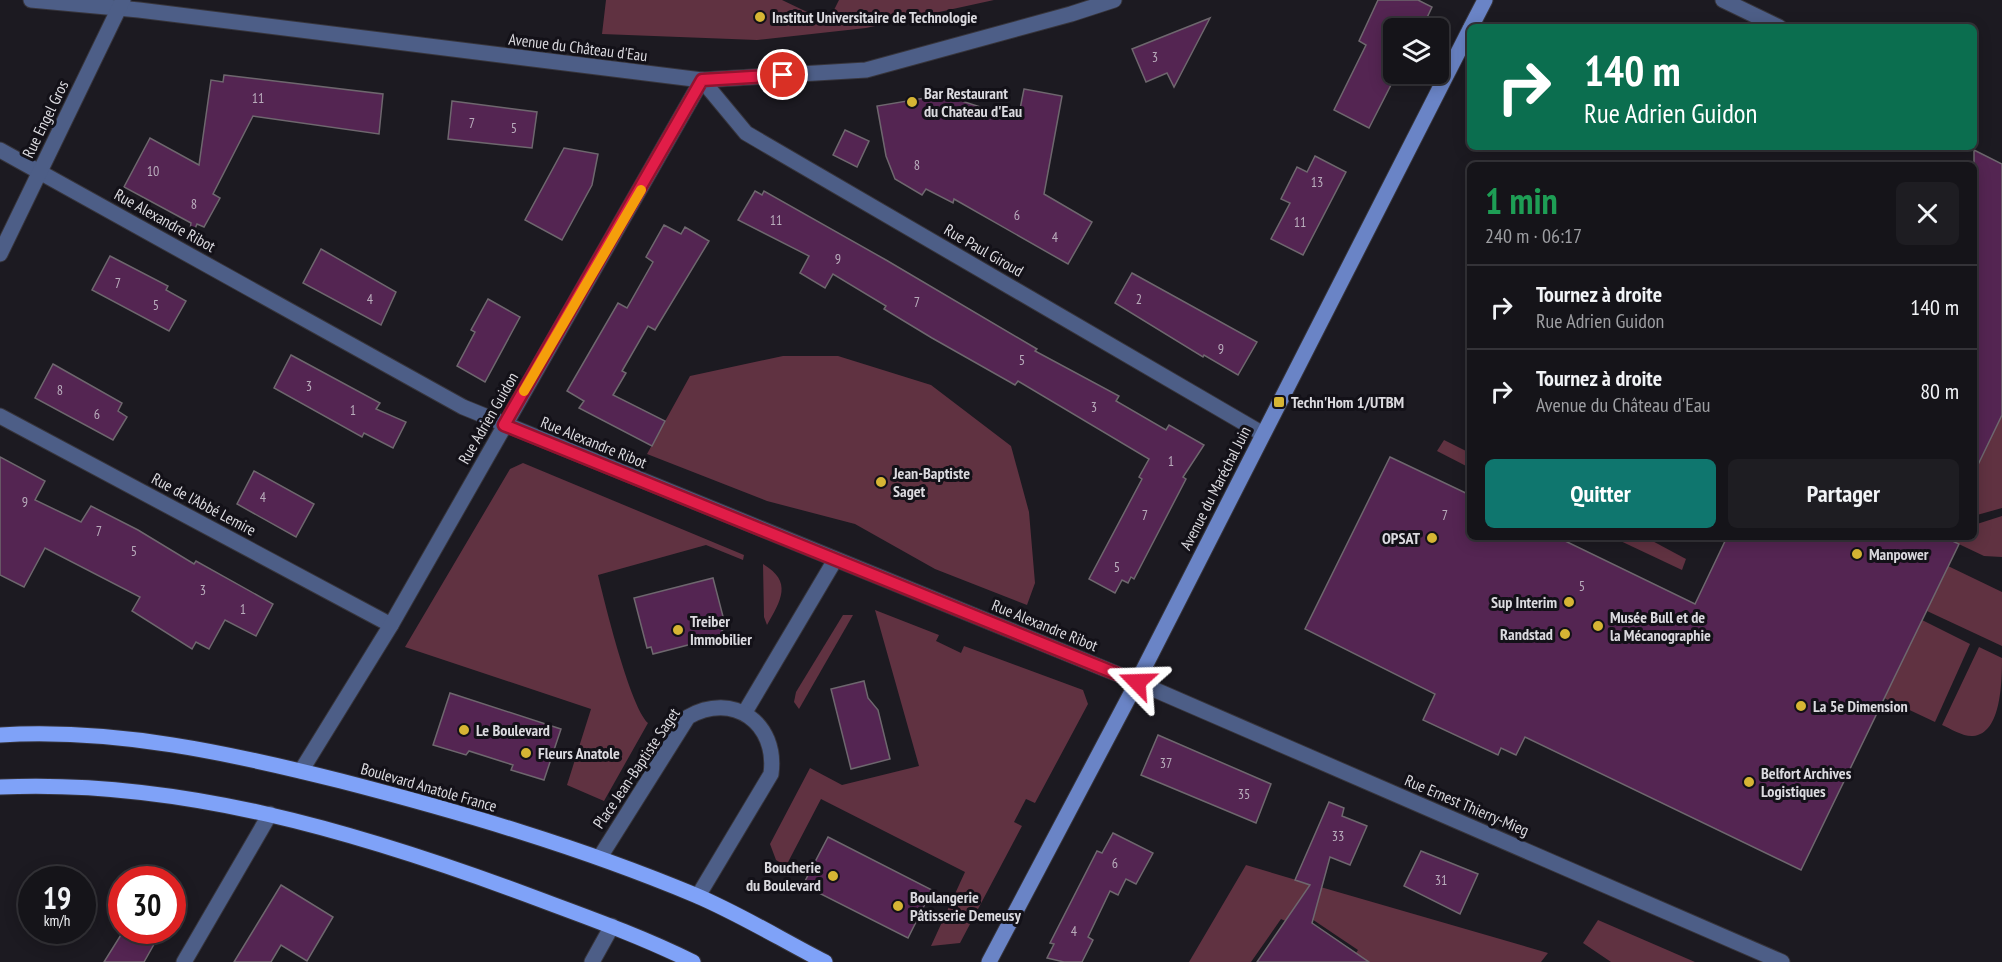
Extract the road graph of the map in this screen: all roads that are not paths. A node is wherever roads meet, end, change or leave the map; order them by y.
1 (31, 0) edge
2 (1114, 0) edge
3 (1485, 0) edge
4 (1723, 0) edge
5 (121, 4) edge
6 (1473, 24) edge
7 (1773, 24) edge
8 (1467, 36) edge
9 (702, 80) junction
10 (0, 150) edge
11 (40, 171) junction
12 (0, 254) edge
13 (0, 416) edge
14 (504, 425) junction
15 (1263, 434) junction
16 (835, 560) junction
17 (390, 625) junction
18 (1137, 682) junction
19 (745, 712) junction
20 (0, 735) edge
21 (302, 771) junction
22 (0, 787) edge
23 (270, 814) junction
24 (600, 857) junction
25 (698, 896) junction
26 (612, 926) junction
27 (184, 962) edge
28 (592, 962) edge
29 (693, 962) edge
30 (825, 962) edge
31 (989, 962) edge
32 (1782, 962) edge

1 - 5 street, Avenue du Château d'Eau
2 - 9 street, Avenue du Château d'Eau
3 - 6 street, Avenue du Maréchal Juin
4 - 7 street
5 - 9 street, Avenue du Château d'Eau
5 - 11 street, Rue Engel Gros
8 - 15 street, Avenue du Maréchal Juin
9 - 14 street, Rue Adrien Guidon
9 - 15 street, Rue Paul Giroud
10 - 11 street, Rue Alexandre Ribot
11 - 12 street, Rue Engel Gros
11 - 14 street, Rue Alexandre Ribot
13 - 17 street, Rue de l'Abbé Lemire
14 - 16 street, Rue Alexandre Ribot
14 - 17 street, Rue Adrien Guidon
15 - 18 street, Avenue du Maréchal Juin
16 - 18 street, Rue Alexandre Ribot
16 - 19 street
17 - 21 street, Rue Adrien Guidon
18 - 31 street, Avenue du Maréchal Juin
18 - 32 street, Rue Ernest Thierry-Mieg
19 - 24 street, Place Jean-Baptiste Saget
19 - 25 street
20 - 21 main road, Boulevard Anatole France
21 - 24 main road, Boulevard Anatole France
22 - 23 main road
23 - 26 main road
23 - 27 street
24 - 25 main road, Boulevard Anatole France
25 - 30 main road, Boulevard Anatole France
26 - 28 street
26 - 29 main road

